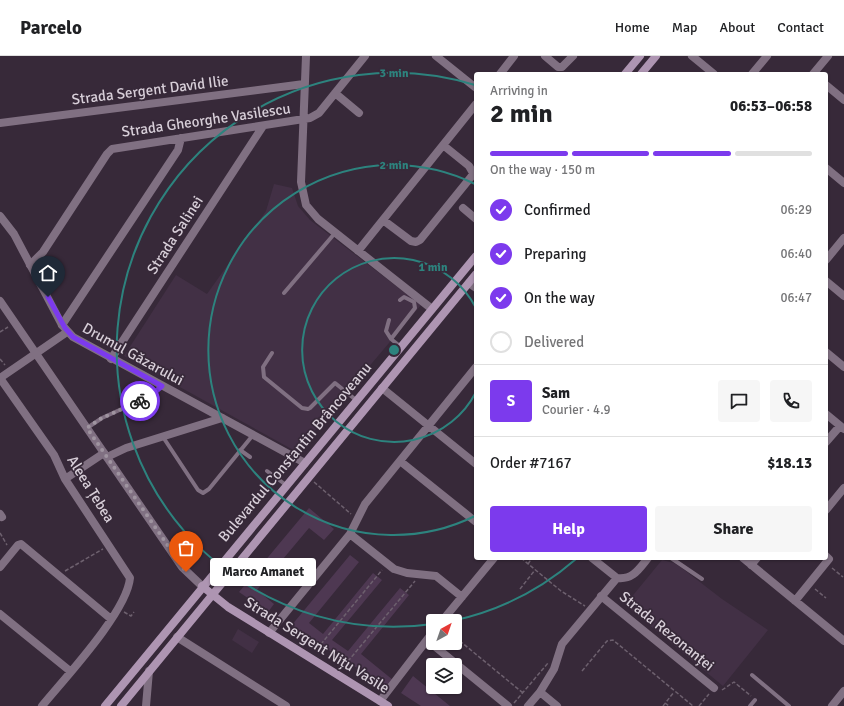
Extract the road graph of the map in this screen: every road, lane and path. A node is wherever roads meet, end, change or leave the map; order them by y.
1 (306, 56) edge
2 (366, 56) edge
3 (436, 56) edge
4 (514, 56) edge
5 (545, 56) edge
6 (573, 56) edge
7 (656, 56) edge
8 (692, 56) edge
9 (766, 56) edge
10 (828, 56) edge
11 (637, 57) edge
12 (502, 72) edge
13 (626, 72) edge
14 (643, 72) edge
15 (710, 72) edge
16 (754, 72) edge
17 (815, 72) edge
18 (304, 84) junction
19 (474, 86) edge
20 (828, 87) edge
21 (335, 93) junction
22 (844, 100) edge
23 (474, 106) edge
24 (359, 113) dead end
25 (303, 120) junction
26 (0, 123) edge
27 (263, 126) junction
28 (181, 138) junction
29 (442, 145) junction
30 (828, 170) edge
31 (844, 183) edge
32 (463, 208) dead end
33 (0, 216) edge
34 (474, 217) edge
35 (383, 220) junction
36 (335, 233) junction
37 (844, 238) edge
38 (358, 251) junction
39 (474, 258) edge
40 (828, 258) edge
41 (30, 265) junction
42 (474, 277) edge
43 (469, 283) junction
44 (828, 283) edge
45 (474, 287) edge
46 (284, 293) dead end
47 (844, 296) edge
48 (400, 300) dead end
49 (0, 301) edge
50 (432, 309) junction
51 (388, 320) dead end
52 (15, 322) junction
53 (65, 328) junction
54 (0, 332) edge
55 (391, 339) junction
56 (401, 347) junction
57 (36, 353) junction
58 (272, 353) dead end
59 (410, 354) junction
60 (828, 354) edge
61 (111, 359) junction
62 (844, 367) edge
63 (474, 370) edge
64 (0, 378) edge
65 (162, 386) junction
66 (382, 388) junction
67 (356, 400) junction
68 (828, 416) edge
69 (222, 418) junction
70 (429, 426) junction
71 (842, 427) edge
72 (87, 428) junction
73 (252, 435) junction
74 (163, 436) junction
75 (828, 440) edge
76 (240, 450) junction
77 (105, 455) junction
78 (250, 457) dead end
79 (400, 460) junction
80 (474, 462) edge
81 (304, 463) junction
82 (267, 471) dead end
83 (308, 477) junction
84 (65, 479) junction
85 (286, 485) junction
86 (844, 488) edge
87 (828, 508) edge
88 (357, 519) junction
89 (474, 520) edge
90 (0, 533) edge
91 (350, 534) junction
92 (109, 545) junction
93 (12, 552) junction
94 (492, 560) edge
95 (523, 560) edge
96 (531, 560) edge
97 (594, 560) edge
98 (646, 560) edge
99 (674, 560) edge
100 (745, 560) edge
101 (755, 560) edge
102 (826, 560) edge
103 (387, 564) junction
104 (528, 564) junction
105 (751, 565) junction
106 (0, 566) edge
107 (535, 570) junction
108 (58, 575) junction
109 (420, 575) junction
110 (843, 577) dead end
111 (617, 578) junction
112 (702, 579) dead end
113 (809, 584) junction
114 (202, 586) junction
115 (520, 589) dead end
116 (212, 594) junction
117 (601, 596) junction
118 (462, 597) junction
119 (826, 598) dead end
120 (795, 601) junction
121 (117, 609) junction
122 (591, 610) junction
123 (134, 612) dead end
124 (0, 614) edge
125 (448, 614) edge
126 (112, 619) junction
127 (269, 632) junction
128 (177, 637) junction
129 (426, 641) edge
130 (844, 641) edge
131 (462, 643) edge
132 (317, 649) dead end
133 (439, 650) edge
134 (559, 651) junction
135 (344, 666) dead end
136 (70, 671) junction
137 (149, 671) junction
138 (582, 671) dead end
139 (752, 675) dead end
140 (714, 688) junction
141 (675, 691) junction
142 (844, 691) edge
143 (540, 692) junction
144 (523, 693) junction
145 (755, 700) joint
146 (380, 701) junction
147 (665, 703) junction
148 (46, 705) edge
149 (105, 706) edge
150 (121, 706) edge
151 (146, 706) edge
152 (286, 706) edge
153 (388, 706) edge
154 (508, 706) edge
155 (512, 706) edge
156 (528, 706) edge
157 (557, 706) edge
158 (663, 706) edge
159 (669, 706) edge
160 (693, 706) edge
161 (699, 706) edge
162 (750, 706) edge
163 (789, 706) edge
164 (832, 706) edge

1 - 18 street
2 - 21 street
3 - 19 street
4 - 12 street
5 - 6 street
7 - 14 main road
8 - 15 street
9 - 16 street
10 - 17 street
11 - 13 main road
18 - 25 street
18 - 26 street, Strada Sergent David Ilie
20 - 22 street
21 - 24 street
21 - 25 street
23 - 29 street
25 - 27 street, Strada Gheorghe Vasilescu
25 - 36 street
27 - 28 street, Strada Gheorghe Vasilescu
27 - 61 street, Strada Salinei
28 - 41 street, Strada Gheorghe Vasilescu
28 - 53 street
29 - 35 street
29 - 35 street
30 - 31 street
32 - 34 street
33 - 41 street, Drumul Găzarului
35 - 38 street
36 - 38 street
36 - 46 lane
37 - 40 street
38 - 50 street
39 - 50 main road, Bulevardul Constantin Brâncoveanu
41 - 53 street, Drumul Găzarului
42 - 43 main road, Bulevardul Constantin Brâncoveanu
43 - 45 street
43 - 59 main road, Bulevardul Constantin Brâncoveanu
44 - 47 street
48 - 55 lane
49 - 52 street
50 - 56 main road, Bulevardul Constantin Brâncoveanu
51 - 55 lane
52 - 54 path
52 - 57 street
53 - 57 street
53 - 61 street, Drumul Găzarului
55 - 56 lane
56 - 59 main road
56 - 67 main road, Bulevardul Constantin Brâncoveanu
57 - 64 street
57 - 72 street
58 - 67 lane
59 - 66 main road, Bulevardul Constantin Brâncoveanu
60 - 62 street
61 - 65 street, Drumul Găzarului
63 - 70 street
64 - 84 street, Aleea Țebea
65 - 69 street, Drumul Găzarului
65 - 72 lane
66 - 70 street
66 - 83 main road, Bulevardul Constantin Brâncoveanu
67 - 81 main road, Bulevardul Constantin Brâncoveanu
68 - 71 street
69 - 73 street, Drumul Găzarului
69 - 74 street
70 - 79 street
70 - 80 street
71 - 75 street
72 - 77 street
73 - 76 lane
73 - 81 street, Drumul Găzarului
74 - 76 lane
74 - 77 street
76 - 78 lane
77 - 84 street
77 - 114 street
79 - 88 street
79 - 89 street
81 - 85 main road, Bulevardul Constantin Brâncoveanu
82 - 85 lane
83 - 88 path
83 - 116 main road, Bulevardul Constantin Brâncoveanu
84 - 92 street, Aleea Țebea
85 - 114 main road, Bulevardul Constantin Brâncoveanu
86 - 87 street
88 - 91 street
90 - 93 path
91 - 103 street
91 - 127 street
92 - 108 path
92 - 121 street, Aleea Țebea
93 - 106 street
93 - 108 street
94 - 118 street
95 - 104 path
96 - 104 path
97 - 111 street, Strada Rezonanței
98 - 111 street
99 - 112 lane
100 - 105 street
101 - 105 street
102 - 110 path
102 - 113 street
103 - 109 street
103 - 132 path
104 - 107 path
105 - 120 street
107 - 115 path
107 - 122 path
108 - 126 street
109 - 118 street
109 - 135 path
111 - 117 street
113 - 119 path
113 - 120 street
114 - 116 main road, Strada Sergent Nițu Vasile
114 - 149 main road, Bulevardul Constantin Brâncoveanu
116 - 127 main road, Strada Sergent Nițu Vasile
116 - 128 main road, Bulevardul Constantin Brâncoveanu
117 - 122 street
117 - 140 street, Strada Rezonanței
118 - 125 street
120 - 130 street
121 - 123 path
121 - 126 street, Aleea Țebea
122 - 134 street
124 - 136 street
126 - 136 street, Aleea Țebea
127 - 146 main road, Strada Sergent Nițu Vasile
128 - 137 main road, Bulevardul Constantin Brâncoveanu
128 - 152 street
129 - 146 street
131 - 144 path
133 - 154 street
134 - 143 street
134 - 144 path
136 - 148 street, Aleea Țebea
137 - 150 main road, Bulevardul Constantin Brâncoveanu
137 - 151 street
138 - 141 path
139 - 163 lane
140 - 145 path
140 - 161 path
141 - 147 path
141 - 160 path
142 - 164 street
143 - 156 street
143 - 157 street
144 - 155 path
145 - 162 lane
146 - 153 main road, Strada Sergent Nițu Vasile
147 - 158 path
147 - 159 path

